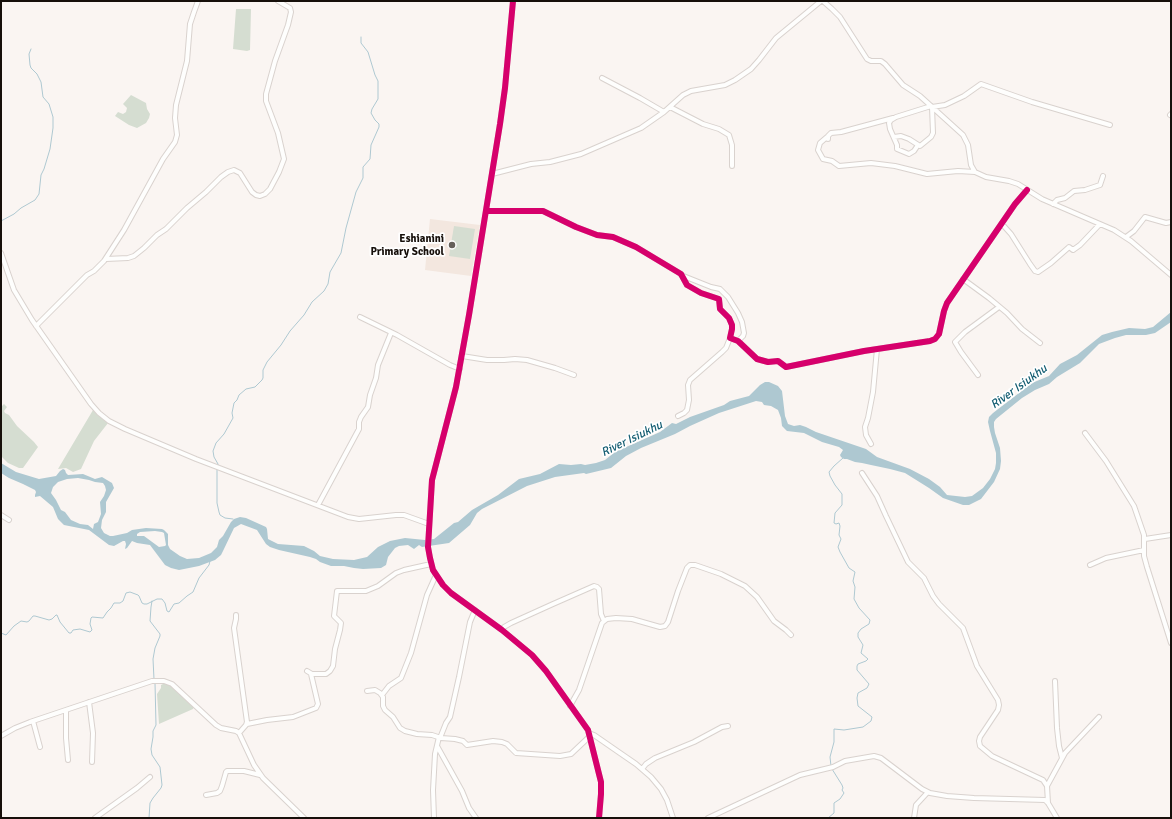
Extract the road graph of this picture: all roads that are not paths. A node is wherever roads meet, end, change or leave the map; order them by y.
1 (198, 1) edge
2 (278, 1) edge
3 (513, 1) edge
4 (820, 1) edge
5 (602, 78) dead end
6 (670, 107) junction
7 (932, 107) junction
8 (664, 112) junction
9 (899, 116) junction
10 (1110, 125) dead end
11 (894, 137) junction
12 (918, 145) junction
13 (971, 165) junction
14 (732, 166) dead end
15 (966, 172) junction
16 (975, 172) junction
17 (492, 174) junction
18 (1103, 176) dead end
19 (1027, 190) junction
20 (1053, 204) junction
21 (486, 211) junction
22 (1171, 222) edge
23 (1002, 224) junction
24 (1100, 224) junction
25 (1126, 237) junction
26 (1, 253) edge
27 (106, 259) junction
28 (681, 274) junction
29 (1171, 275) edge
30 (963, 279) junction
31 (999, 307) junction
32 (360, 317) dead end
33 (36, 326) junction
34 (390, 333) junction
35 (730, 338) junction
36 (738, 341) junction
37 (1040, 343) dead end
38 (877, 349) junction
39 (462, 356) junction
40 (460, 369) junction
41 (574, 375) dead end
42 (978, 375) dead end
43 (678, 416) dead end
44 (1084, 433) dead end
45 (872, 444) dead end
46 (862, 473) dead end
47 (318, 505) junction
48 (1, 514) edge
49 (9, 520) dead end
50 (429, 524) junction
51 (1171, 535) edge
52 (1145, 539) junction
53 (1144, 550) junction
54 (431, 564) junction
55 (1090, 565) dead end
56 (436, 575) junction
57 (475, 610) junction
58 (236, 615) dead end
59 (604, 621) junction
60 (502, 630) junction
61 (791, 635) dead end
62 (1171, 640) edge
63 (1055, 681) dead end
64 (367, 691) dead end
65 (382, 695) junction
66 (89, 702) junction
67 (570, 706) junction
68 (66, 710) junction
69 (1099, 717) dead end
70 (33, 721) junction
71 (246, 724) junction
72 (728, 726) dead end
73 (239, 733) junction
74 (589, 735) junction
75 (1, 736) edge
76 (439, 738) junction
77 (436, 746) junction
78 (40, 747) dead end
79 (1062, 758) junction
80 (68, 760) dead end
81 (92, 762) dead end
82 (642, 768) junction
83 (260, 775) junction
84 (150, 777) dead end
85 (1047, 786) junction
86 (928, 792) junction
87 (206, 795) dead end
88 (1048, 802) junction
89 (95, 818) edge
90 (304, 818) edge
91 (434, 818) edge
92 (476, 818) edge
93 (599, 818) edge
94 (673, 818) edge
95 (708, 818) edge
96 (914, 818) edge
97 (1057, 818) edge

1 - 27 street
2 - 27 street
3 - 17 street
4 - 6 street
4 - 7 street
5 - 8 street
6 - 8 street
6 - 14 street
7 - 9 street
7 - 10 street
7 - 12 street
7 - 13 street
8 - 17 street
9 - 11 street
9 - 15 street
11 - 12 street
11 - 12 street
13 - 15 street
13 - 16 street
15 - 16 street
16 - 19 street
17 - 21 street
18 - 20 street
19 - 20 street
19 - 23 street
20 - 24 street
21 - 28 street
21 - 39 street
22 - 25 street
23 - 24 street
23 - 30 street
24 - 25 street
25 - 29 street
26 - 33 street
27 - 33 street
28 - 35 street
28 - 36 street
30 - 31 street
30 - 38 street
31 - 37 street
31 - 42 street
32 - 34 street
33 - 47 street
34 - 40 street
34 - 47 street
35 - 36 street
35 - 43 street
36 - 38 street
38 - 45 street
39 - 40 street
39 - 41 street
40 - 50 street
44 - 52 street
46 - 85 street
47 - 50 street
48 - 49 street
50 - 54 street
51 - 52 street
52 - 53 street
53 - 55 street
53 - 62 street
54 - 56 street
54 - 71 street
56 - 57 street
56 - 65 street
57 - 60 street
57 - 76 street
58 - 71 street
59 - 60 street
59 - 61 street
59 - 67 street
60 - 67 street
63 - 79 street
64 - 65 street
65 - 76 street
66 - 68 street
66 - 73 street
66 - 81 street
67 - 74 street
68 - 70 street
68 - 80 street
69 - 79 street
70 - 75 street
70 - 78 street
71 - 73 street
72 - 82 street
73 - 83 street
74 - 76 street
74 - 82 street
74 - 93 street
76 - 77 street
77 - 91 street
77 - 92 street
79 - 85 street
82 - 94 street
83 - 87 street
83 - 90 street
84 - 89 street
85 - 88 street
86 - 88 street
86 - 95 street
86 - 96 street
88 - 97 street

